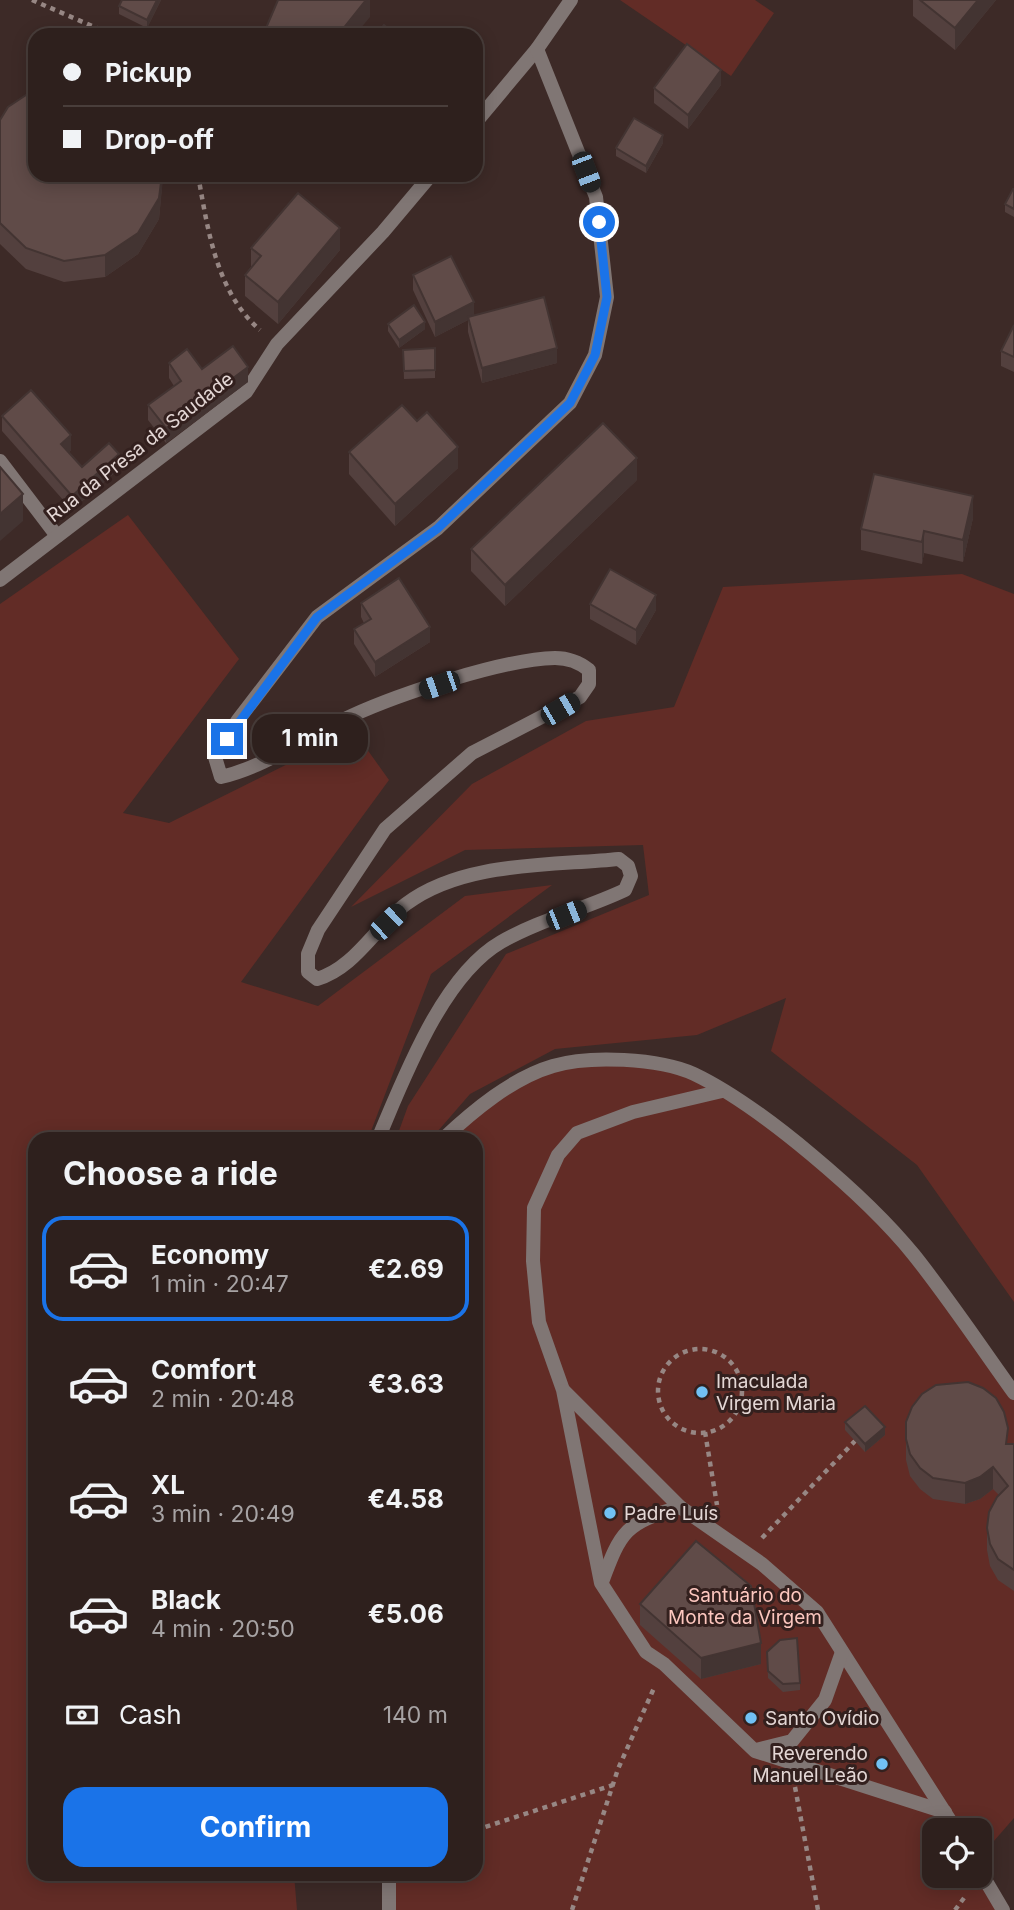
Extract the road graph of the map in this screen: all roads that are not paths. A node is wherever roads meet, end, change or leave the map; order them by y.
1 (571, 0) edge
2 (537, 49) junction
3 (483, 114) edge
4 (425, 182) edge
5 (0, 461) edge
6 (57, 536) junction
7 (0, 580) edge
8 (722, 1091) junction
9 (381, 1132) edge
10 (450, 1132) edge
11 (564, 1390) junction
12 (1014, 1392) edge
13 (680, 1507) junction
14 (601, 1583) junction
15 (842, 1652) junction
16 (755, 1751) junction
17 (945, 1812) junction
18 (949, 1818) edge
19 (389, 1881) edge
20 (990, 1888) edge
21 (389, 1910) edge
22 (1003, 1910) edge

1 - 2 street
2 - 3 street
2 - 9 street
4 - 6 street, Rua da Presa da Saudade
5 - 6 street
6 - 7 street, Rua da Presa da Saudade
8 - 10 street
8 - 11 street
8 - 12 street
11 - 13 street
11 - 14 street
13 - 14 street
13 - 15 street
14 - 16 street
15 - 16 street
15 - 17 street
16 - 17 street
17 - 18 street
19 - 21 street
20 - 22 street

